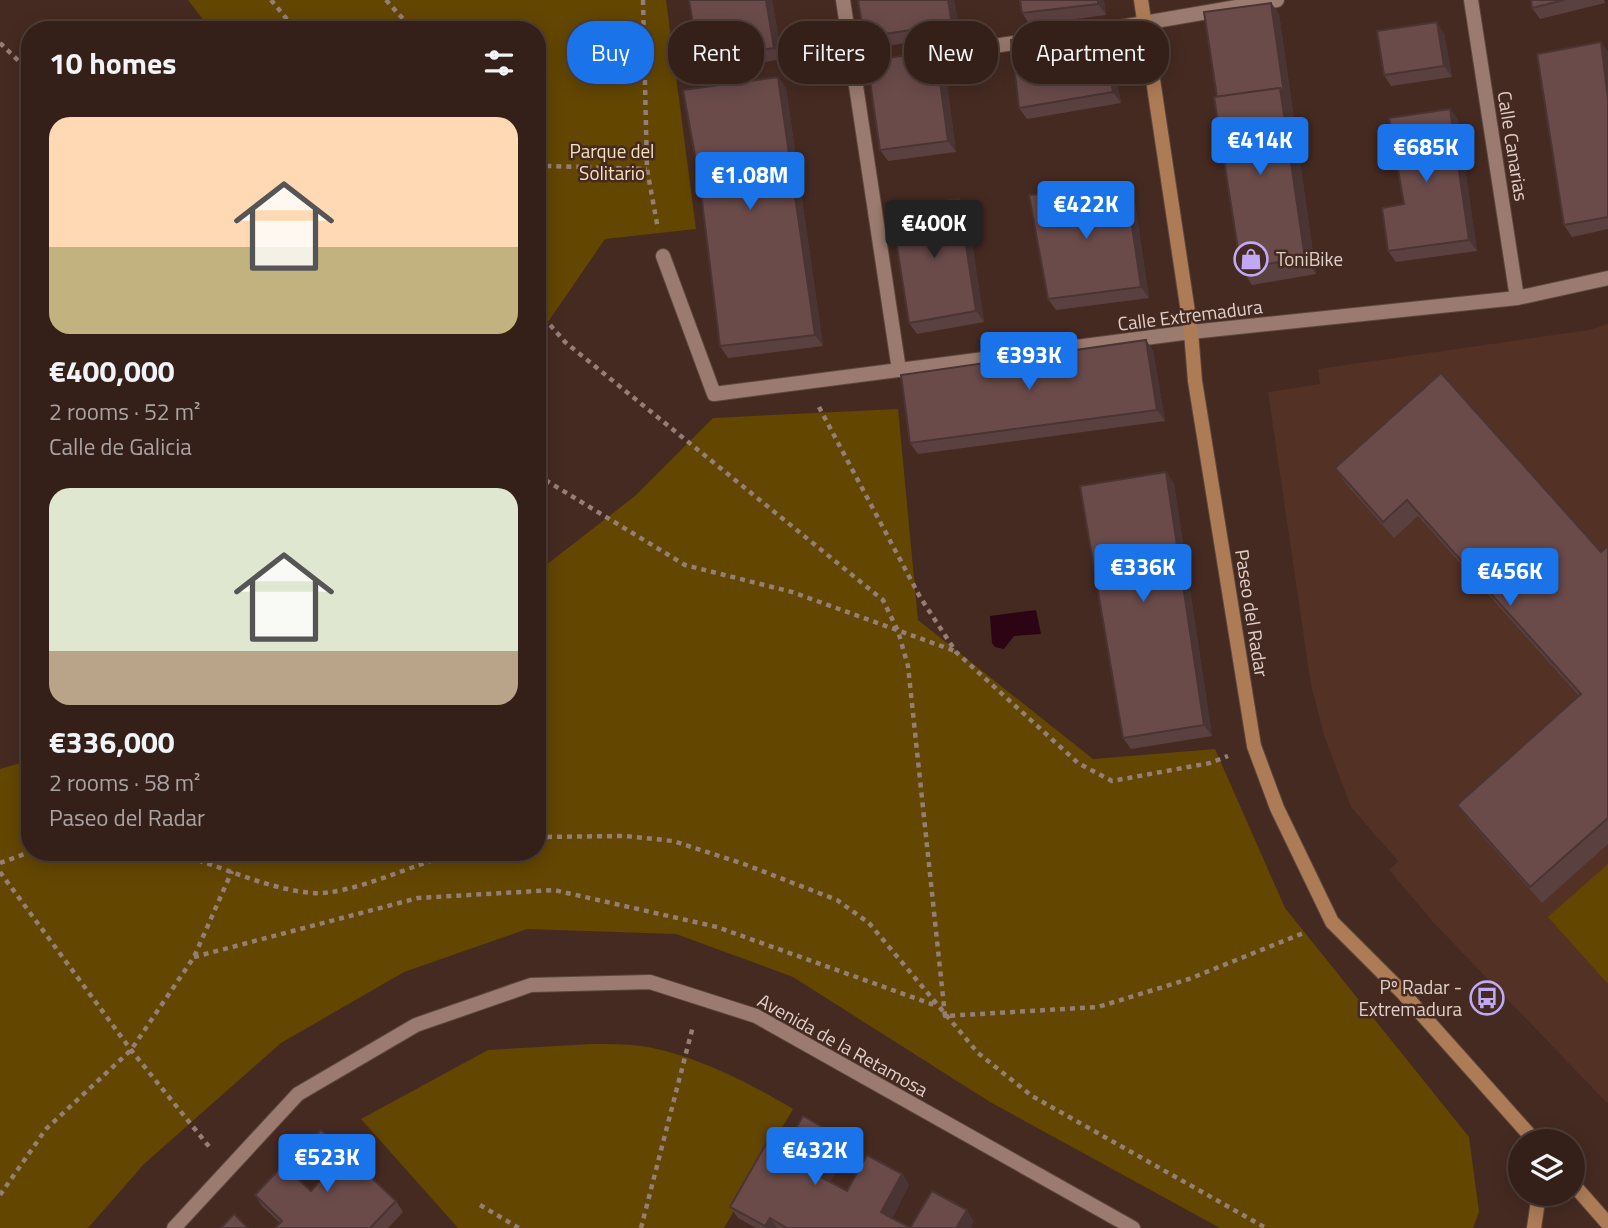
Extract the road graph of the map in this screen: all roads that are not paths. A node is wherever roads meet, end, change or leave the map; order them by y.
1 (843, 0) edge
2 (1142, 0) edge
3 (1277, 0) edge
4 (1471, 0) edge
5 (846, 21) edge
6 (1145, 21) edge
7 (1162, 21) edge
8 (1012, 44) edge
9 (890, 61) edge
10 (855, 84) edge
11 (1154, 84) edge
12 (663, 256) road end
13 (1608, 278) edge
14 (1517, 298) junction
15 (1191, 332) junction
16 (899, 370) junction
17 (1524, 1129) edge
18 (1585, 1198) edge
19 (1537, 1206) edge
20 (1608, 1224) edge
21 (174, 1228) edge
22 (1133, 1228) edge
23 (1534, 1228) edge

1 - 5 street
2 - 6 street, Paseo del Radar
3 - 7 street
4 - 14 street, Calle Canarias
8 - 9 street
10 - 16 street
11 - 15 street, Paseo del Radar
12 - 16 street, Calle Extremadura
13 - 14 street, Calle Extremadura
14 - 15 street, Calle Extremadura
15 - 16 street, Calle Extremadura
15 - 17 street, Paseo del Radar
18 - 20 street
19 - 23 street
21 - 22 street, Avenida de la Retamosa

